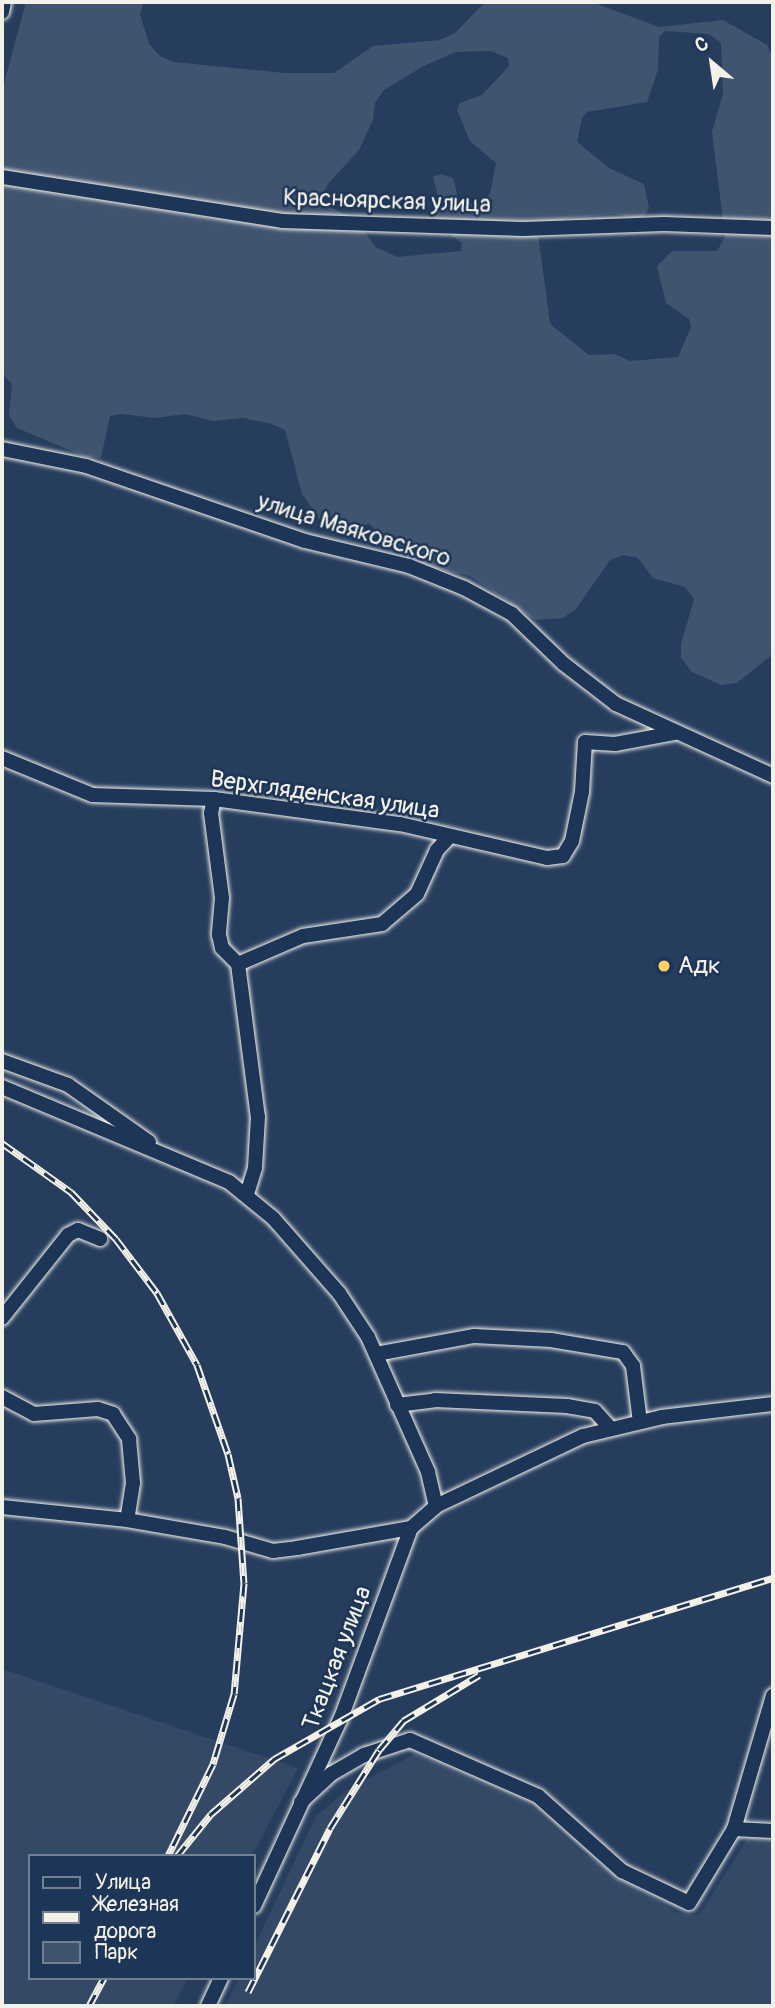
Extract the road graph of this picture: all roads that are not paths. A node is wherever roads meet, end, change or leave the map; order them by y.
1 (4, 2) edge
2 (2, 12) edge
3 (2, 177) edge
4 (773, 228) edge
5 (2, 449) edge
6 (675, 733) junction
7 (2, 758) edge
8 (773, 776) edge
9 (214, 799) junction
10 (450, 836) junction
11 (238, 964) junction
12 (2, 1061) edge
13 (2, 1087) edge
14 (164, 1153) junction
15 (247, 1194) junction
16 (100, 1239) dead end
17 (2, 1318) edge
18 (376, 1354) junction
19 (2, 1398) edge
20 (397, 1405) junction
21 (773, 1405) edge
22 (640, 1422) junction
23 (611, 1429) junction
24 (436, 1506) junction
25 (2, 1507) edge
26 (127, 1520) junction
27 (411, 1528) junction
28 (773, 1696) edge
29 (301, 1802) junction
30 (734, 1829) junction
31 (773, 1831) edge
32 (256, 1902) edge
33 (220, 1980) edge
34 (208, 2006) edge

1 - 2 street
3 - 4 street, Красноярская улица
5 - 6 street, улица Маяковского
6 - 8 street, улица Маяковского
6 - 10 street, Верхгляденская улица
7 - 9 street, Верхгляденская улица
9 - 10 street, Верхгляденская улица
9 - 11 street
10 - 11 street
11 - 15 street
12 - 14 street
13 - 14 street
14 - 15 street
15 - 18 street
16 - 17 street
18 - 20 street
18 - 22 street
19 - 26 street
20 - 23 street
20 - 24 street
21 - 22 street
22 - 23 street
23 - 24 street
24 - 27 street
25 - 26 street
26 - 27 street
27 - 29 street, Ткацкая улица
28 - 30 street
29 - 30 street, Ткацкая улица
29 - 32 street, Ткацкая улица
30 - 31 street
33 - 34 street

